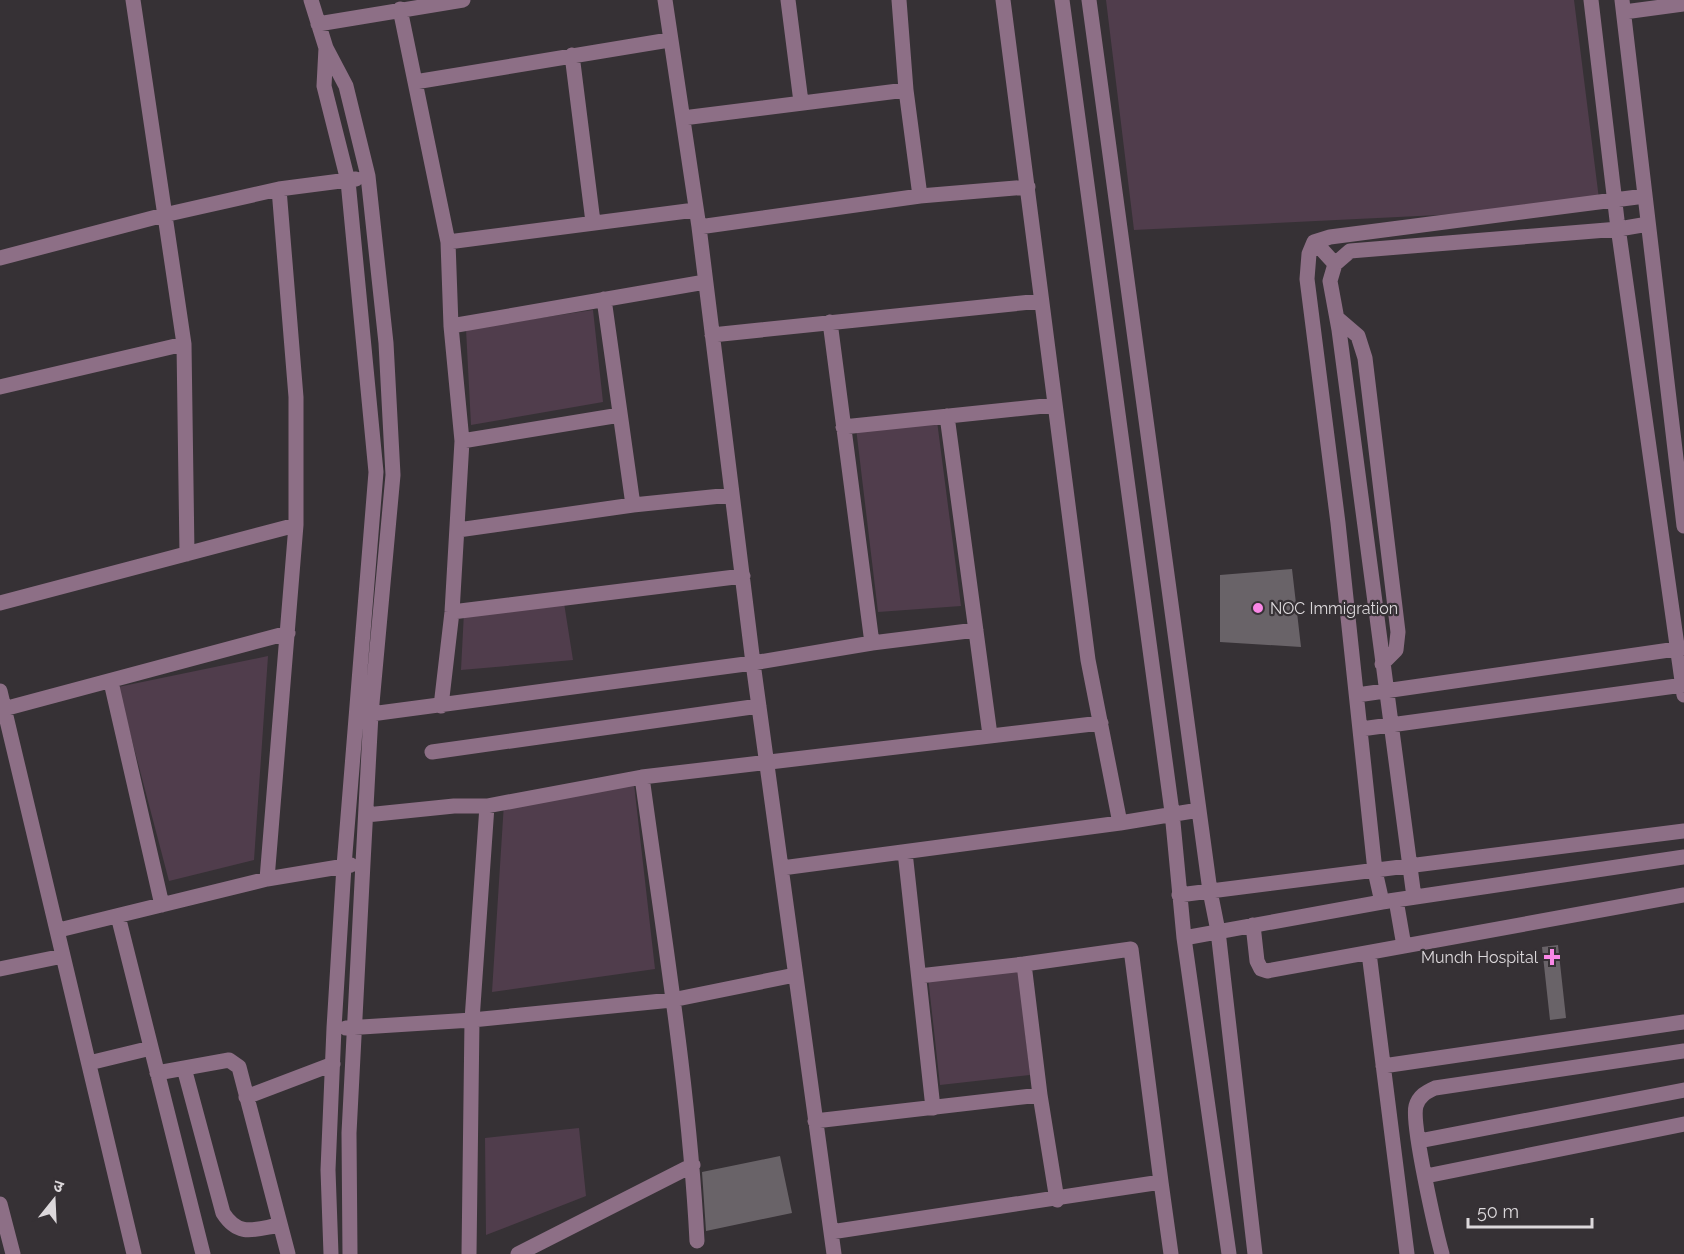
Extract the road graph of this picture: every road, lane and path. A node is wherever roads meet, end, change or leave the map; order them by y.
1 (133, 0) edge
2 (312, 0) edge
3 (463, 0) edge
4 (665, 0) edge
5 (788, 0) edge
6 (899, 0) edge
7 (1003, 0) edge
8 (1062, 0) edge
9 (1089, 0) edge
10 (1591, 0) edge
11 (1684, 4) edge
12 (1623, 6) edge
13 (400, 9) junction
14 (318, 24) junction
15 (669, 40) junction
16 (326, 48) junction
17 (572, 55) junction
18 (415, 82) junction
19 (906, 90) junction
20 (801, 102) junction
21 (683, 118) junction
22 (368, 176) junction
23 (348, 181) junction
24 (1028, 187) junction
25 (279, 189) junction
26 (921, 196) junction
27 (1645, 196) junction
28 (1615, 200) junction
29 (695, 210) junction
30 (164, 215) junction
31 (593, 222) junction
32 (1648, 224) junction
33 (699, 227) junction
34 (1619, 229) junction
35 (448, 242) junction
36 (1315, 242) junction
37 (0, 258) edge
38 (1335, 264) junction
39 (705, 282) junction
40 (604, 299) junction
41 (1041, 301) junction
42 (1337, 318) junction
43 (830, 322) junction
44 (451, 326) junction
45 (712, 334) junction
46 (184, 344) junction
47 (0, 387) edge
48 (1054, 405) junction
49 (620, 415) junction
50 (947, 416) junction
51 (843, 427) junction
52 (462, 441) junction
53 (1679, 447) edge
54 (732, 495) junction
55 (633, 505) junction
56 (296, 525) junction
57 (1684, 526) edge
58 (458, 530) junction
59 (188, 554) junction
60 (743, 576) junction
61 (0, 603) edge
62 (452, 612) junction
63 (976, 630) junction
64 (288, 633) junction
65 (872, 643) junction
66 (1680, 649) edge
67 (753, 663) junction
68 (1382, 664) junction
69 (111, 682) junction
70 (1683, 688) edge
71 (0, 691) edge
72 (1386, 693) junction
73 (1357, 696) junction
74 (441, 706) junction
75 (759, 706) junction
76 (2, 710) edge
77 (371, 714) junction
78 (1101, 723) junction
79 (1390, 727) junction
80 (1361, 729) junction
81 (990, 735) junction
82 (432, 752) dead end
83 (768, 764) junction
84 (642, 777) junction
85 (488, 806) junction
86 (1199, 810) junction
87 (1173, 812) junction
88 (366, 815) junction
89 (1120, 823) junction
90 (1684, 831) edge
91 (905, 852) junction
92 (1684, 857) edge
93 (363, 863) junction
94 (344, 866) junction
95 (1408, 867) junction
96 (782, 868) junction
97 (1376, 871) junction
98 (267, 879) junction
99 (1210, 891) junction
100 (1179, 895) junction
101 (1684, 895) edge
102 (1414, 897) junction
103 (1389, 901) junction
104 (162, 905) junction
105 (117, 916) junction
106 (1252, 925) junction
107 (59, 930) junction
108 (1218, 932) junction
109 (1184, 938) junction
110 (1404, 946) junction
111 (1369, 953) junction
112 (63, 956) junction
113 (1024, 964) junction
114 (0, 969) edge
115 (795, 975) junction
116 (919, 976) junction
117 (672, 1000) junction
118 (472, 1020) junction
119 (1684, 1022) edge
120 (334, 1028) junction
121 (356, 1028) junction
122 (151, 1048) junction
123 (1684, 1051) edge
124 (88, 1063) junction
125 (333, 1064) junction
126 (1383, 1066) junction
127 (184, 1068) junction
128 (157, 1073) junction
129 (1684, 1090) edge
130 (1040, 1095) junction
131 (246, 1097) junction
132 (933, 1108) junction
133 (815, 1121) junction
134 (1684, 1124) edge
135 (1419, 1141) junction
136 (693, 1165) junction
137 (1426, 1176) junction
138 (1161, 1182) junction
139 (1057, 1200) junction
140 (0, 1204) edge
141 (2, 1224) edge
142 (280, 1225) junction
143 (831, 1232) junction
144 (697, 1241) dead end
145 (282, 1253) edge
146 (13, 1254) edge
147 (134, 1254) edge
148 (204, 1254) edge
149 (331, 1254) edge
150 (350, 1254) edge
151 (469, 1254) edge
152 (518, 1254) edge
153 (834, 1254) edge
154 (1171, 1254) edge
155 (1229, 1254) edge
156 (1255, 1254) edge
157 (1407, 1254) edge
158 (1442, 1254) edge

1 - 30 street
2 - 14 street
3 - 13 street
4 - 15 street
5 - 20 street
6 - 19 street
7 - 24 street
8 - 87 street
9 - 86 street
10 - 28 street
11 - 12 street
12 - 27 street
13 - 14 street
13 - 18 street
14 - 16 street
15 - 17 street
15 - 21 street
16 - 22 street
16 - 23 street
17 - 18 street
17 - 31 street
18 - 35 street
19 - 20 street
19 - 26 street
20 - 21 street
21 - 29 street
22 - 23 street
22 - 77 street
23 - 25 street
23 - 94 street
24 - 26 street
24 - 41 street
25 - 30 street
25 - 56 street
26 - 33 street
27 - 28 street
27 - 32 street
28 - 34 street
28 - 36 street
29 - 31 street
29 - 33 street
30 - 37 street
30 - 46 street
31 - 35 street
32 - 34 street
32 - 53 street
33 - 39 street
34 - 38 street
34 - 66 street
35 - 44 street
36 - 38 street
36 - 73 street
38 - 42 street
39 - 40 street
39 - 45 street
40 - 44 street
40 - 49 street
41 - 43 street
41 - 48 street
42 - 68 street
42 - 68 street
43 - 45 street
43 - 51 street
44 - 52 street
45 - 54 street
46 - 47 street
46 - 59 street
48 - 50 street
48 - 78 street
49 - 52 street
49 - 55 street
50 - 51 street
50 - 63 street
51 - 65 street
52 - 58 street
53 - 57 street
54 - 55 street
54 - 60 street
55 - 58 street
56 - 59 street
56 - 64 street
58 - 62 street
59 - 61 street
60 - 62 street
60 - 67 street
62 - 74 street
63 - 65 street
63 - 81 street
64 - 69 street
64 - 98 street
65 - 67 street
66 - 70 street
66 - 72 street
67 - 74 street
67 - 75 street
68 - 72 street
69 - 76 street
69 - 104 street
70 - 79 street
71 - 76 street
72 - 73 street
72 - 79 street
73 - 80 street
74 - 77 street
75 - 82 street
75 - 83 street
76 - 107 street
77 - 88 street
78 - 81 street
78 - 89 street
79 - 80 street
79 - 95 street
80 - 97 street
81 - 83 street
83 - 84 street
83 - 96 street
84 - 85 street
84 - 117 street
85 - 88 street
85 - 118 street
86 - 87 street
86 - 99 street
87 - 89 street
87 - 100 street
88 - 93 street
89 - 91 street
90 - 95 street
91 - 96 street
91 - 116 street
92 - 102 street
93 - 94 street
93 - 121 street
94 - 98 street
94 - 120 street
95 - 97 street
95 - 102 street
96 - 115 street
97 - 99 street
97 - 103 street
98 - 104 street
99 - 100 street
99 - 108 street
100 - 109 street
101 - 110 street
102 - 103 street
103 - 106 street
103 - 110 street
104 - 105 street
105 - 107 street
105 - 122 street
106 - 108 street
106 - 111 street
107 - 112 street
108 - 109 street
108 - 156 street
109 - 155 street
110 - 111 street
111 - 126 street
112 - 114 street
112 - 124 street
113 - 116 street
113 - 130 street
113 - 138 street
115 - 117 street
115 - 133 street
116 - 132 street
117 - 118 street
117 - 136 street
118 - 121 street
118 - 151 street
119 - 126 street
120 - 121 street
120 - 125 street
121 - 150 street
122 - 124 street
122 - 128 street
123 - 135 street
124 - 147 street
125 - 131 street
125 - 149 street
126 - 157 street
127 - 128 street
127 - 131 street
127 - 142 street
128 - 148 street
129 - 135 street
130 - 132 street
130 - 139 street
131 - 142 street
132 - 133 street
133 - 143 street
134 - 137 street
135 - 137 street
136 - 144 street
136 - 152 street
137 - 158 street
138 - 139 street
138 - 154 street
139 - 143 street
140 - 141 street
141 - 146 street
142 - 145 street
143 - 153 street

